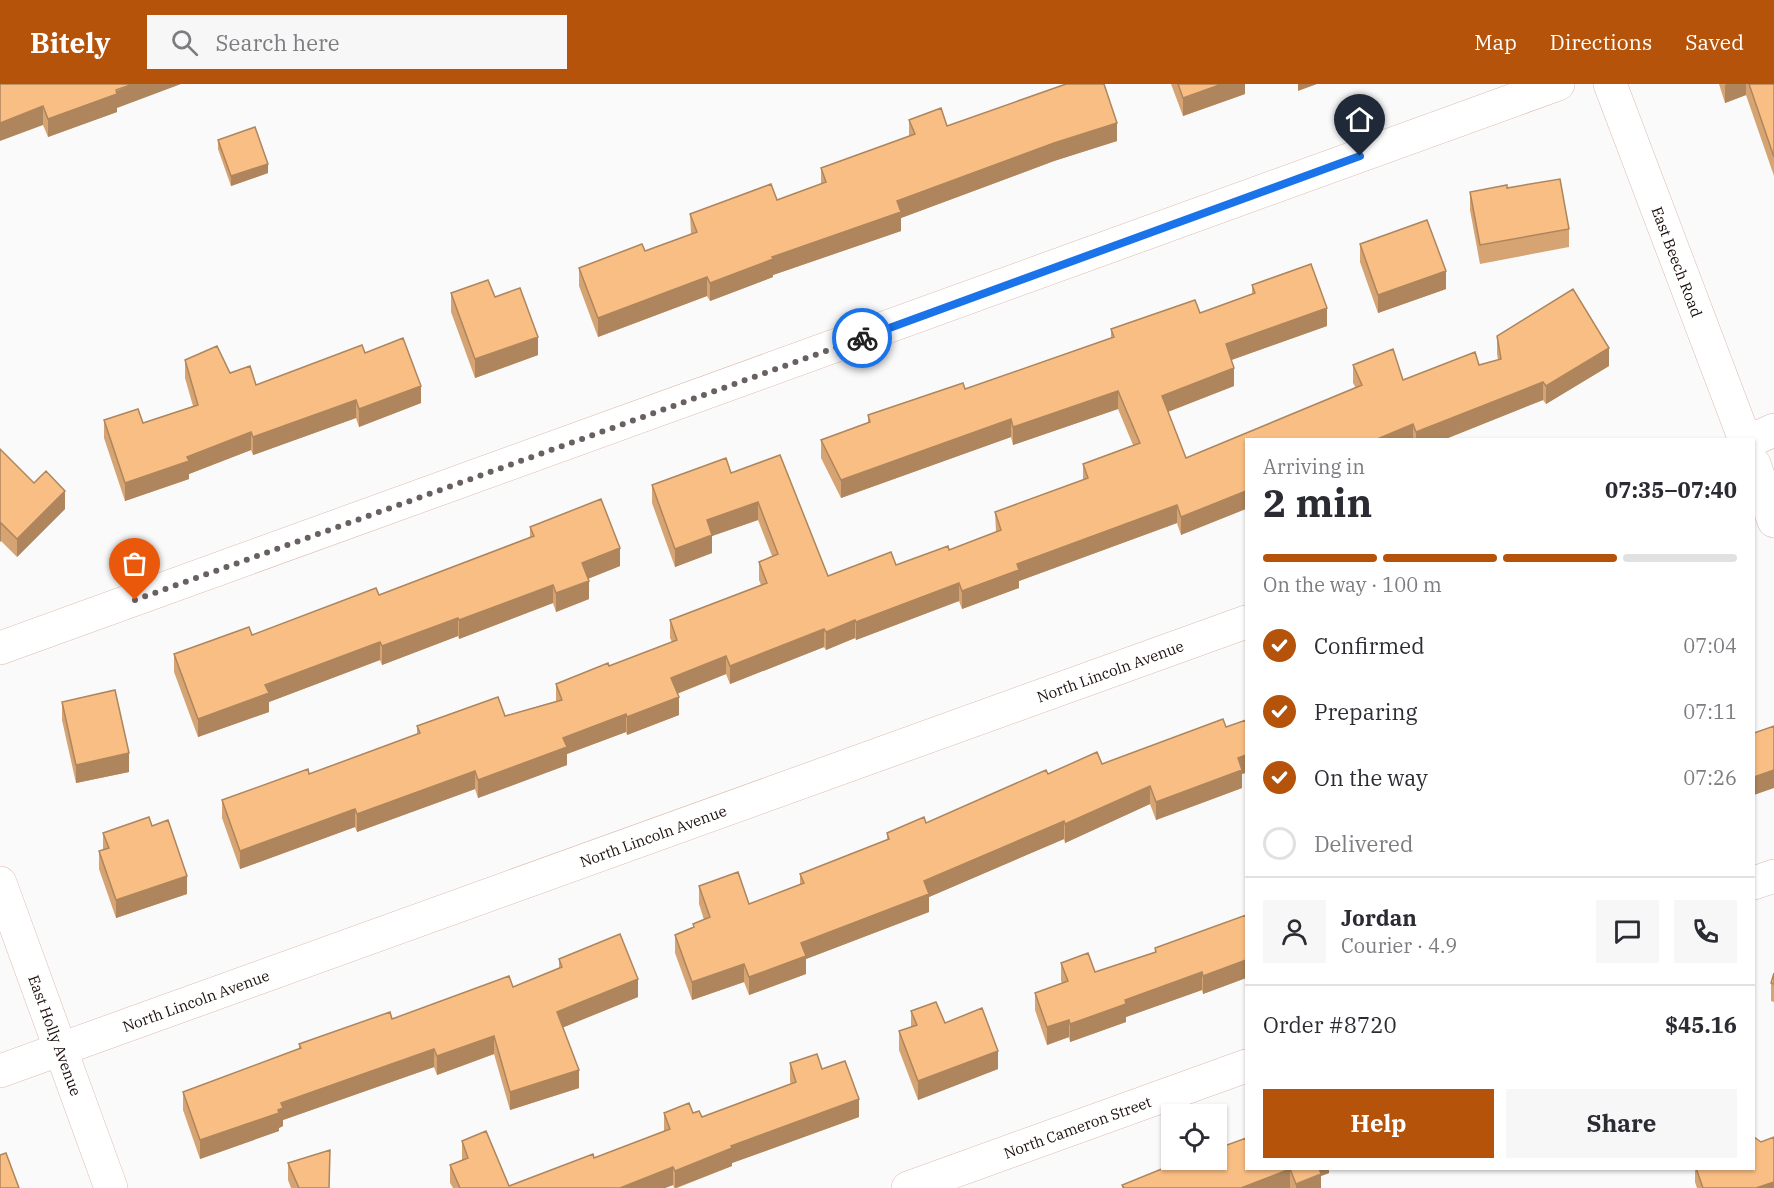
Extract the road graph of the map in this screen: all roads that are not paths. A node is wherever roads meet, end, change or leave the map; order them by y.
1 (1558, 84) edge
2 (1610, 84) edge
3 (1774, 430) edge
4 (1744, 438) edge
5 (1755, 439) edge
6 (1755, 467) edge
7 (1774, 521) edge
8 (1245, 622) edge
9 (0, 648) edge
10 (1774, 876) edge
11 (0, 883) edge
12 (1755, 883) edge
13 (60, 1048) junction
14 (1245, 1066) edge
15 (0, 1071) edge
16 (111, 1188) edge
17 (908, 1188) edge

1 - 9 street
2 - 4 street, East Beech Road
3 - 5 street
6 - 7 street
8 - 13 street, North Lincoln Avenue
10 - 12 street
11 - 13 street, East Holly Avenue
13 - 15 street, North Lincoln Avenue
13 - 16 street, East Holly Avenue
14 - 17 street, North Cameron Street

